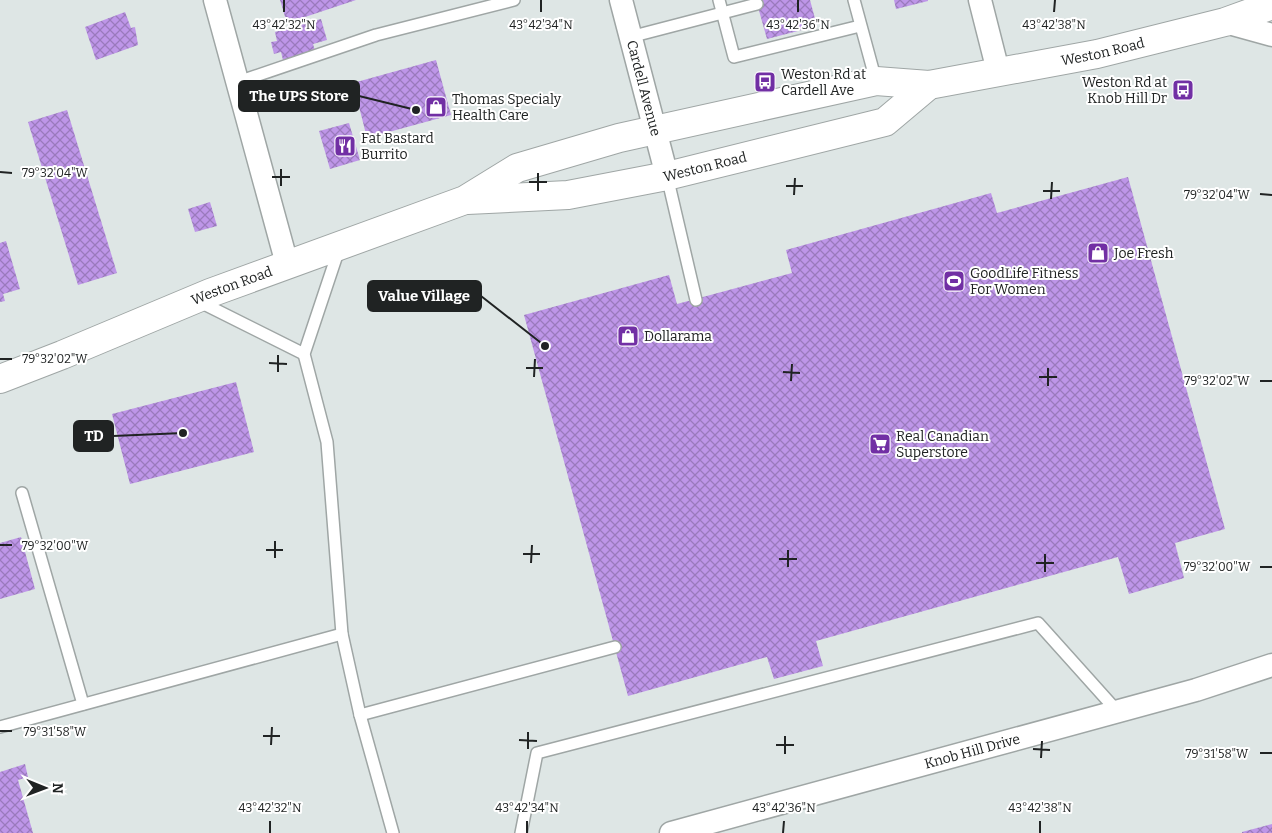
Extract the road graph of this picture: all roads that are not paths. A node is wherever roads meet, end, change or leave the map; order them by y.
1 (215, 0) edge
2 (514, 0) edge
3 (621, 0) edge
4 (719, 0) edge
5 (854, 0) edge
6 (980, 0) edge
7 (757, 4) dead end
8 (1272, 5) edge
9 (723, 14) junction
10 (1225, 22) junction
11 (860, 26) junction
12 (1272, 35) edge
13 (630, 37) junction
14 (998, 71) junction
15 (876, 81) junction
16 (238, 82) junction
17 (929, 86) junction
18 (655, 129) junction
19 (667, 176) junction
20 (465, 200) junction
21 (340, 247) junction
22 (287, 264) junction
23 (195, 299) junction
24 (696, 300) dead end
25 (304, 354) junction
26 (0, 378) edge
27 (22, 493) dead end
28 (342, 634) junction
29 (615, 647) dead end
30 (1272, 665) edge
31 (83, 704) junction
32 (1117, 711) junction
33 (360, 715) junction
34 (0, 727) edge
35 (393, 833) edge
36 (521, 833) edge
37 (671, 833) edge

1 - 16 street
2 - 16 lane
3 - 13 street, Cardell Avenue
4 - 9 lane
5 - 11 lane
6 - 14 street
7 - 9 lane
8 - 10 main road, Weston Road
9 - 11 lane
9 - 13 lane
10 - 12 street
10 - 14 main road, Weston Road
11 - 15 lane
13 - 18 street, Cardell Avenue
14 - 17 main road, Weston Road
15 - 17 main road, Weston Road
15 - 18 main road, Weston Road
16 - 22 street
17 - 19 main road, Weston Road
18 - 19 street, Cardell Avenue
18 - 20 main road, Weston Road
19 - 20 main road, Weston Road
19 - 24 lane
20 - 21 main road, Weston Road
21 - 22 main road, Weston Road
21 - 25 lane
22 - 23 main road, Weston Road
23 - 25 lane
23 - 26 main road, Weston Road
25 - 28 lane
27 - 31 lane
28 - 31 lane
28 - 33 lane
29 - 33 lane
30 - 32 street, Knob Hill Drive
31 - 34 lane
32 - 36 lane
32 - 37 street, Knob Hill Drive
33 - 35 lane

